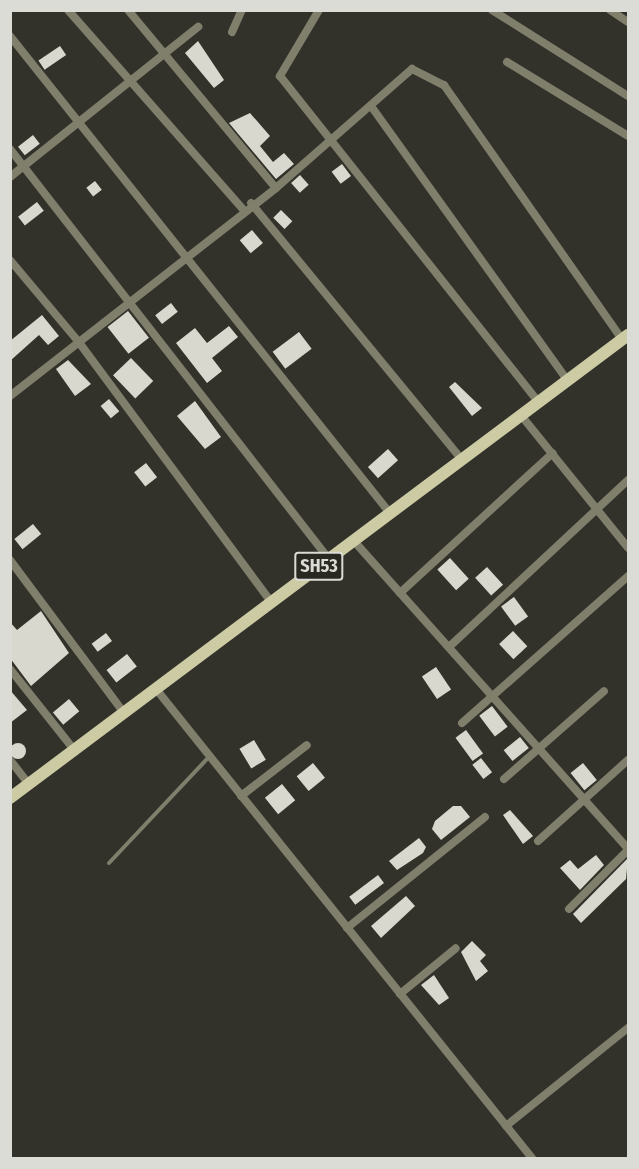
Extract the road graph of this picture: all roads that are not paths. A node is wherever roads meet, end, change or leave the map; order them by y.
1 (68, 10) edge
2 (128, 10) edge
3 (242, 10) edge
4 (319, 10) edge
5 (492, 10) edge
6 (610, 10) edge
7 (628, 22) edge
8 (198, 27) dead end
9 (232, 32) dead end
10 (10, 36) edge
11 (164, 52) junction
12 (507, 62) dead end
13 (128, 80) junction
14 (628, 96) edge
15 (371, 106) junction
16 (77, 120) junction
17 (628, 136) edge
18 (335, 138) junction
19 (10, 149) edge
20 (25, 168) junction
21 (10, 177) edge
22 (276, 188) junction
23 (251, 202) junction
24 (244, 210) junction
25 (187, 255) junction
26 (10, 260) edge
27 (126, 301) junction
28 (625, 337) edge
29 (78, 341) junction
30 (567, 380) junction
31 (10, 396) edge
32 (538, 401) junction
33 (520, 414) junction
34 (553, 453) junction
35 (461, 459) junction
36 (628, 480) edge
37 (598, 507) junction
38 (389, 513) junction
39 (353, 540) junction
40 (628, 548) edge
41 (328, 558) junction
42 (10, 560) edge
43 (628, 576) edge
44 (400, 593) junction
45 (271, 602) junction
46 (449, 647) junction
47 (10, 669) edge
48 (156, 689) junction
49 (604, 691) dead end
50 (492, 697) junction
51 (124, 712) junction
52 (462, 723) dead end
53 (307, 745) dead end
54 (537, 748) junction
55 (75, 751) junction
56 (210, 756) junction
57 (10, 760) edge
58 (628, 760) edge
59 (504, 779) dead end
60 (29, 784) junction
61 (241, 796) junction
62 (10, 798) edge
63 (584, 800) junction
64 (485, 817) dead end
65 (538, 841) dead end
66 (628, 850) edge
67 (109, 863) dead end
68 (569, 909) dead end
69 (347, 928) junction
70 (456, 948) dead end
71 (400, 994) junction
72 (628, 1028) edge
73 (506, 1126) junction
74 (532, 1158) edge

1 - 13 street
2 - 11 street
3 - 9 street
4 - 18 street
5 - 14 street
6 - 7 street
8 - 11 street
10 - 16 street
11 - 13 street
11 - 22 street
12 - 17 street
13 - 16 street
13 - 24 street
15 - 18 street
15 - 28 street
15 - 30 street
16 - 20 street
16 - 25 street
18 - 22 street
18 - 32 street
19 - 20 street
20 - 21 street
20 - 27 street
22 - 23 street
23 - 24 street
23 - 35 street
24 - 25 street
25 - 27 street
25 - 38 street
26 - 29 street
27 - 29 street
27 - 41 street
28 - 30 main road, SH53
29 - 31 street
29 - 45 street
30 - 32 main road, SH53
32 - 33 main road, SH53
33 - 34 street
33 - 35 main road, SH53
34 - 37 street
34 - 44 street
35 - 38 main road, SH53
36 - 37 street
37 - 40 street
37 - 46 street
38 - 39 main road, SH53
39 - 41 main road, SH53
39 - 44 street
41 - 45 main road, SH53
42 - 51 street
43 - 50 street
44 - 46 street
45 - 48 main road, SH53
46 - 50 street
47 - 55 street
48 - 51 main road, SH53
48 - 56 street
49 - 54 street
50 - 52 street
50 - 54 street
51 - 55 main road, SH53
53 - 61 street
54 - 59 street
54 - 63 street
55 - 60 main road, SH53
56 - 61 street
56 - 67 lane
57 - 60 street
58 - 63 street
60 - 62 main road, SH53
61 - 69 street
63 - 65 street
63 - 66 street
64 - 69 street
66 - 68 street
69 - 71 street
70 - 71 street
71 - 73 street
72 - 73 street
73 - 74 street

